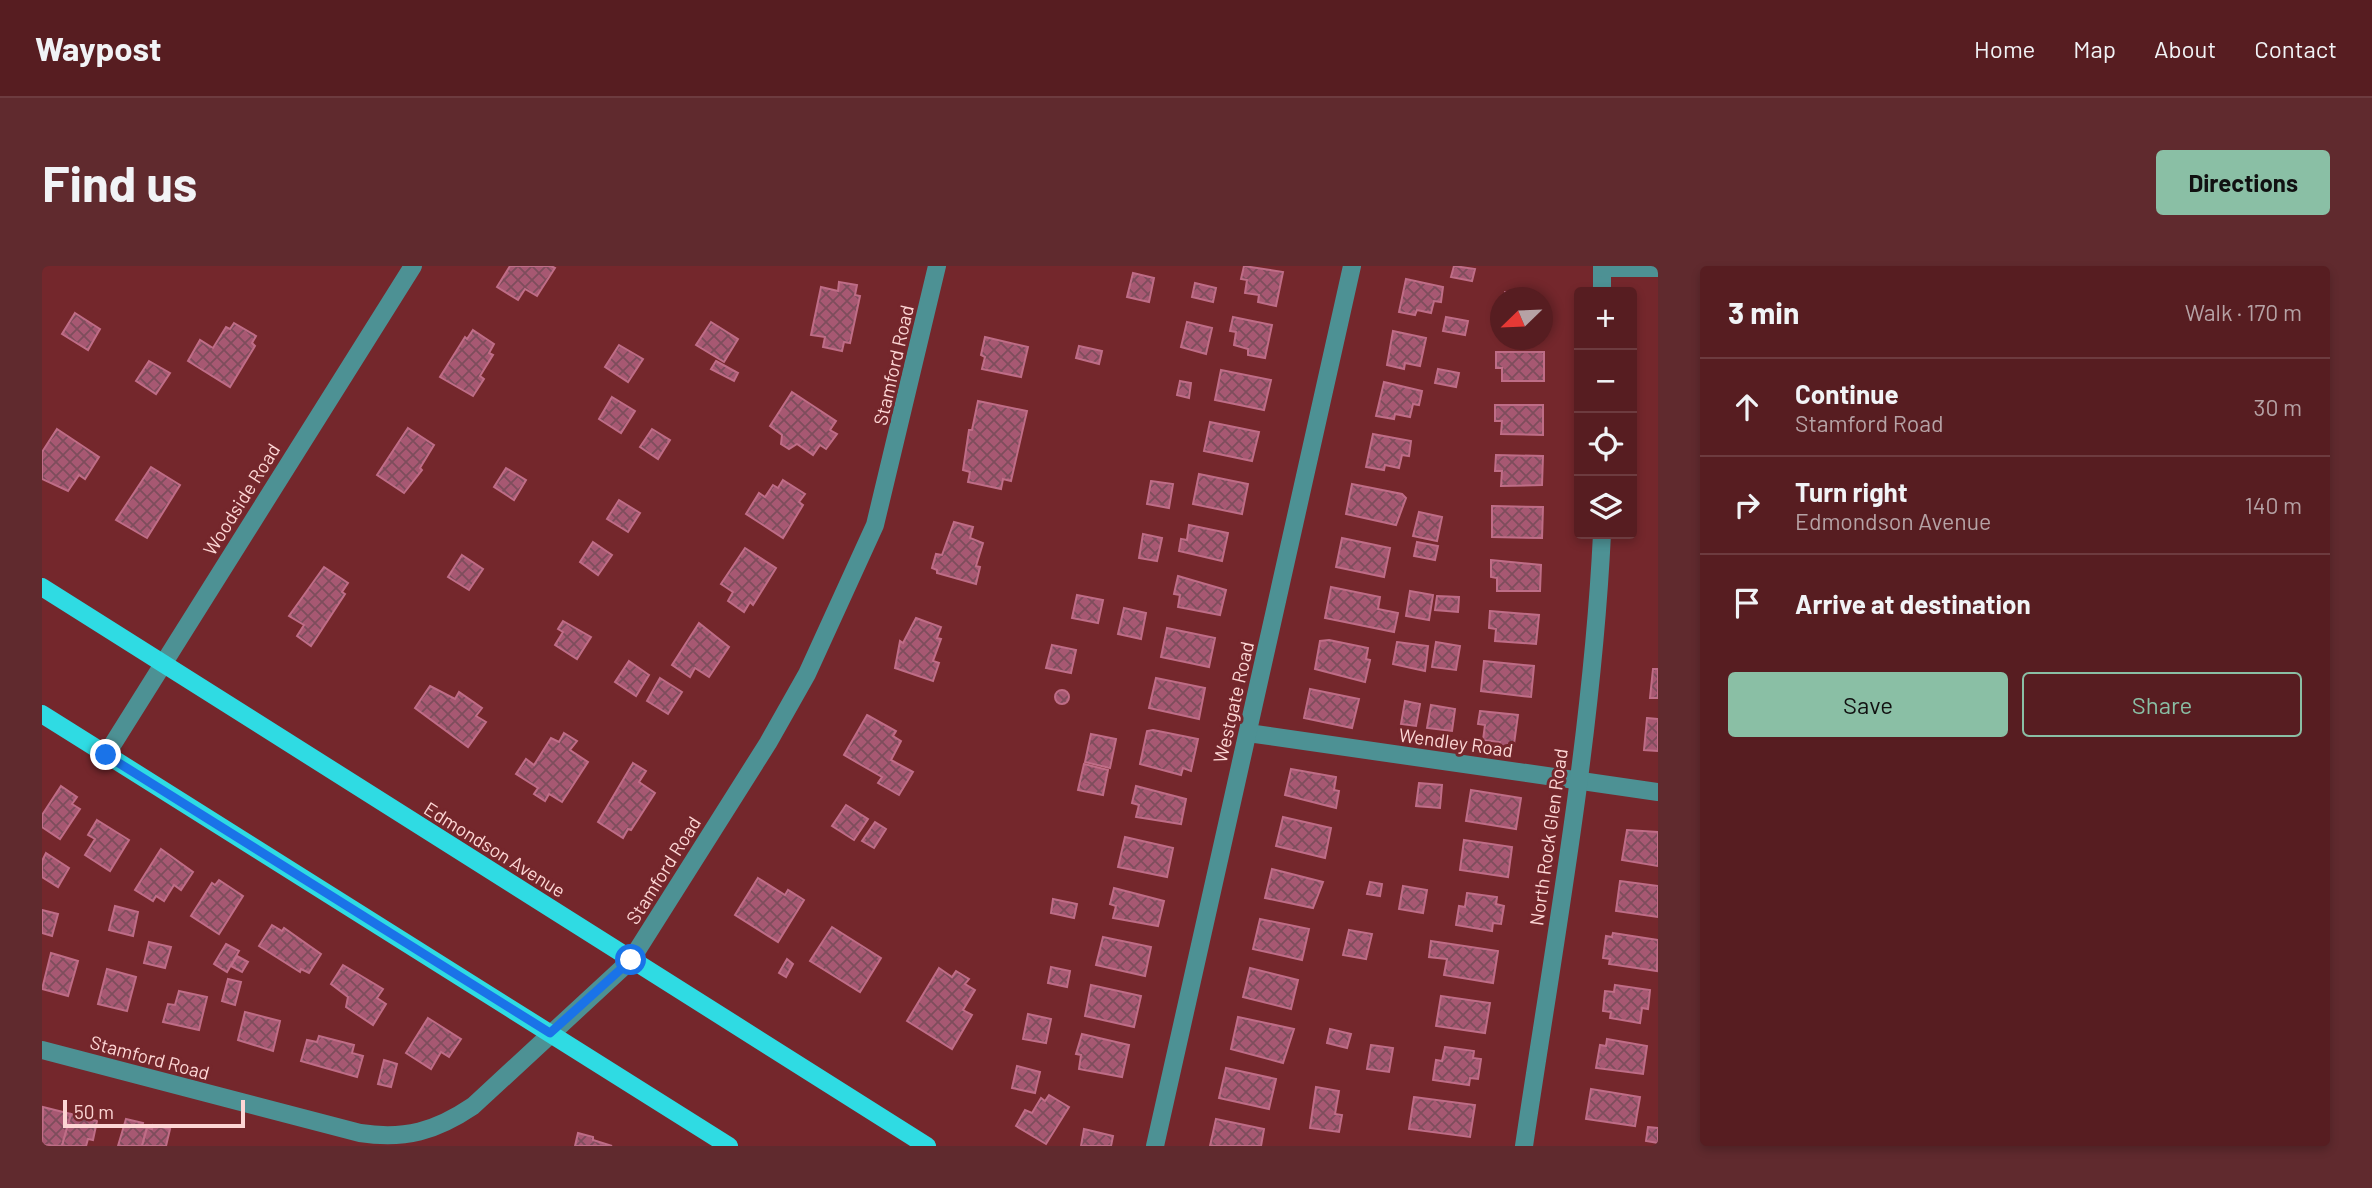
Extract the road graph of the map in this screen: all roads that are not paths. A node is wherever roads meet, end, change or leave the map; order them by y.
1 (413, 266) edge
2 (937, 266) edge
3 (1352, 266) edge
4 (1602, 267) edge
5 (1658, 268) edge
6 (1602, 287) edge
7 (1602, 539) edge
8 (42, 587) edge
9 (163, 662) junction
10 (42, 714) edge
11 (1248, 733) junction
12 (106, 755) junction
13 (1578, 780) junction
14 (1658, 792) edge
15 (631, 960) junction
16 (550, 1033) junction
17 (42, 1050) edge
18 (729, 1146) edge
19 (927, 1146) edge
20 (1155, 1146) edge
21 (1524, 1146) edge

1 - 9 street, Woodside Road
2 - 15 street, Stamford Road
3 - 11 street, Westgate Road
4 - 5 street
4 - 6 street
7 - 13 street, North Rock Glen Road
8 - 9 main road, Edmondson Avenue
9 - 12 street, Woodside Road
9 - 15 main road, Edmondson Avenue
10 - 12 main road
11 - 13 street, Wendley Road
11 - 20 street, Westgate Road
12 - 16 main road
13 - 14 street, Wendley Road
13 - 21 street, North Rock Glen Road
15 - 16 street, Stamford Road
15 - 19 main road, Edmondson Avenue
16 - 17 street, Stamford Road
16 - 18 main road

